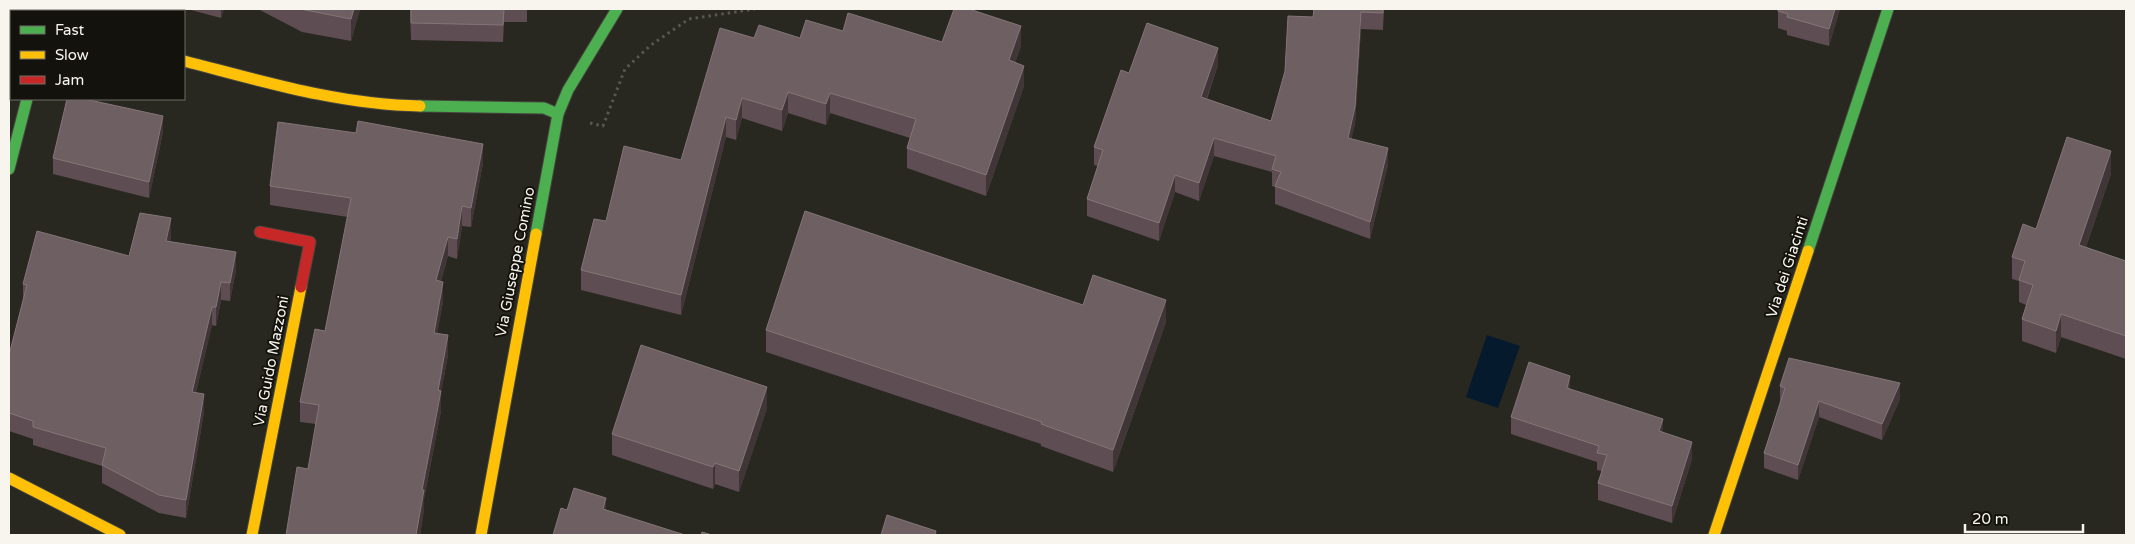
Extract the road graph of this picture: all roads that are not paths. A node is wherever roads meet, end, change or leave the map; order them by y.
1 (617, 9) edge
2 (1888, 9) edge
3 (185, 62) edge
4 (27, 100) edge
5 (558, 114) junction
6 (9, 169) edge
7 (260, 232) dead end
8 (9, 478) edge
9 (120, 535) edge
10 (252, 535) edge
11 (481, 535) edge
12 (1714, 535) edge

1 - 5 street, Via Giuseppe Comino
2 - 12 street, Via dei Giacinti
3 - 5 street
4 - 6 street
5 - 11 street, Via Giuseppe Comino
7 - 10 street, Via Guido Mazzoni
8 - 9 street

